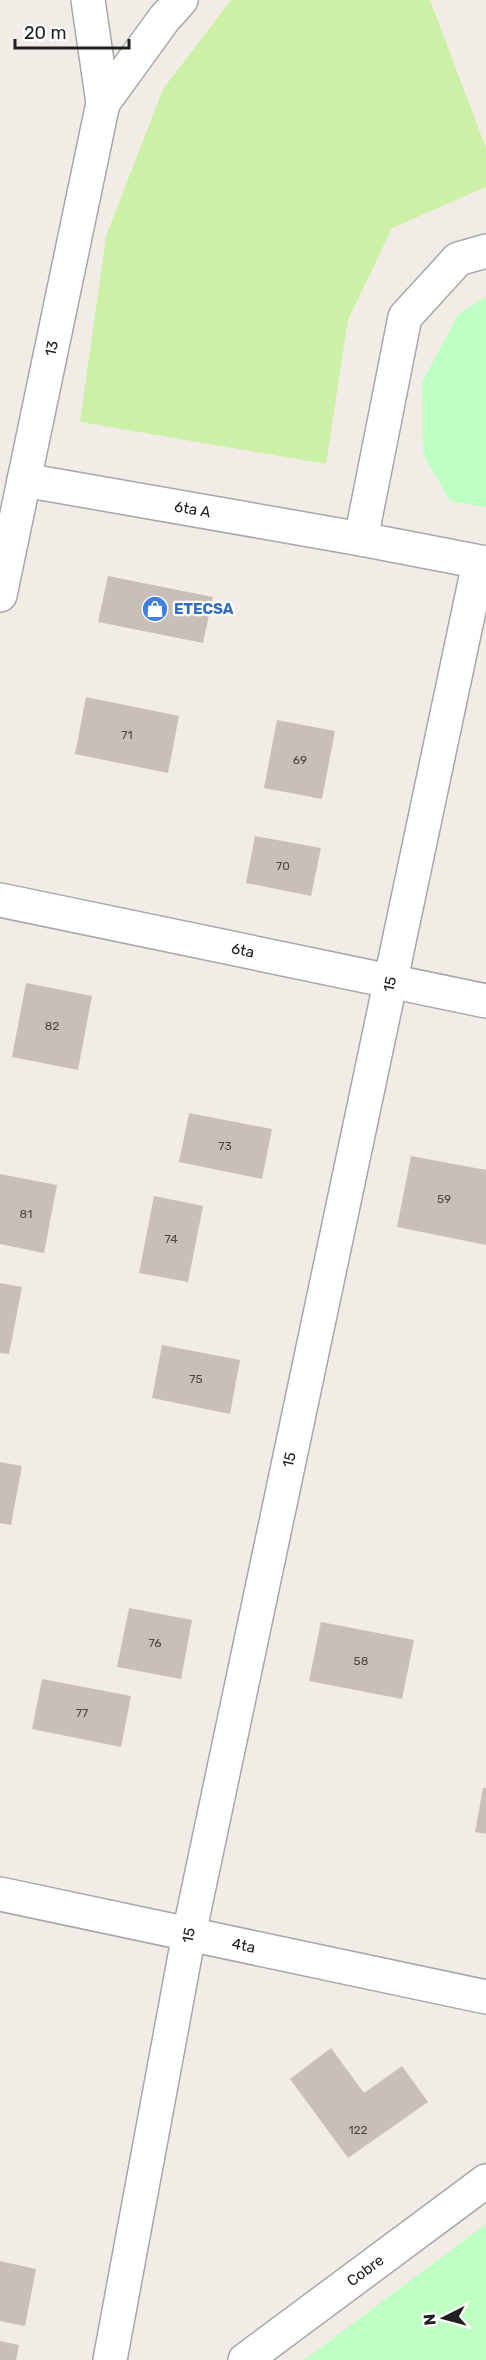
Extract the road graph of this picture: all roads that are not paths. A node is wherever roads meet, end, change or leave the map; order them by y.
1 (88, 0) edge
2 (181, 0) edge
3 (103, 103) junction
4 (486, 251) edge
5 (24, 480) junction
6 (361, 538) junction
7 (483, 563) edge
8 (0, 595) edge
9 (0, 900) edge
10 (390, 981) junction
11 (486, 1001) edge
12 (0, 1894) edge
13 (189, 1934) junction
14 (486, 1997) edge
15 (486, 2181) edge
16 (110, 2360) edge
17 (245, 2360) edge

1 - 3 street, 13
2 - 3 street, 13
3 - 5 street, 13
4 - 6 street
5 - 6 street, 6ta A
5 - 8 street, 13
6 - 7 street, 6ta A
7 - 10 street, 15
9 - 10 street, 6ta
10 - 11 street, 6ta
10 - 13 street, 15
12 - 13 street, 4ta
13 - 14 street, 4ta
13 - 16 street, 15
15 - 17 street, Cobre

